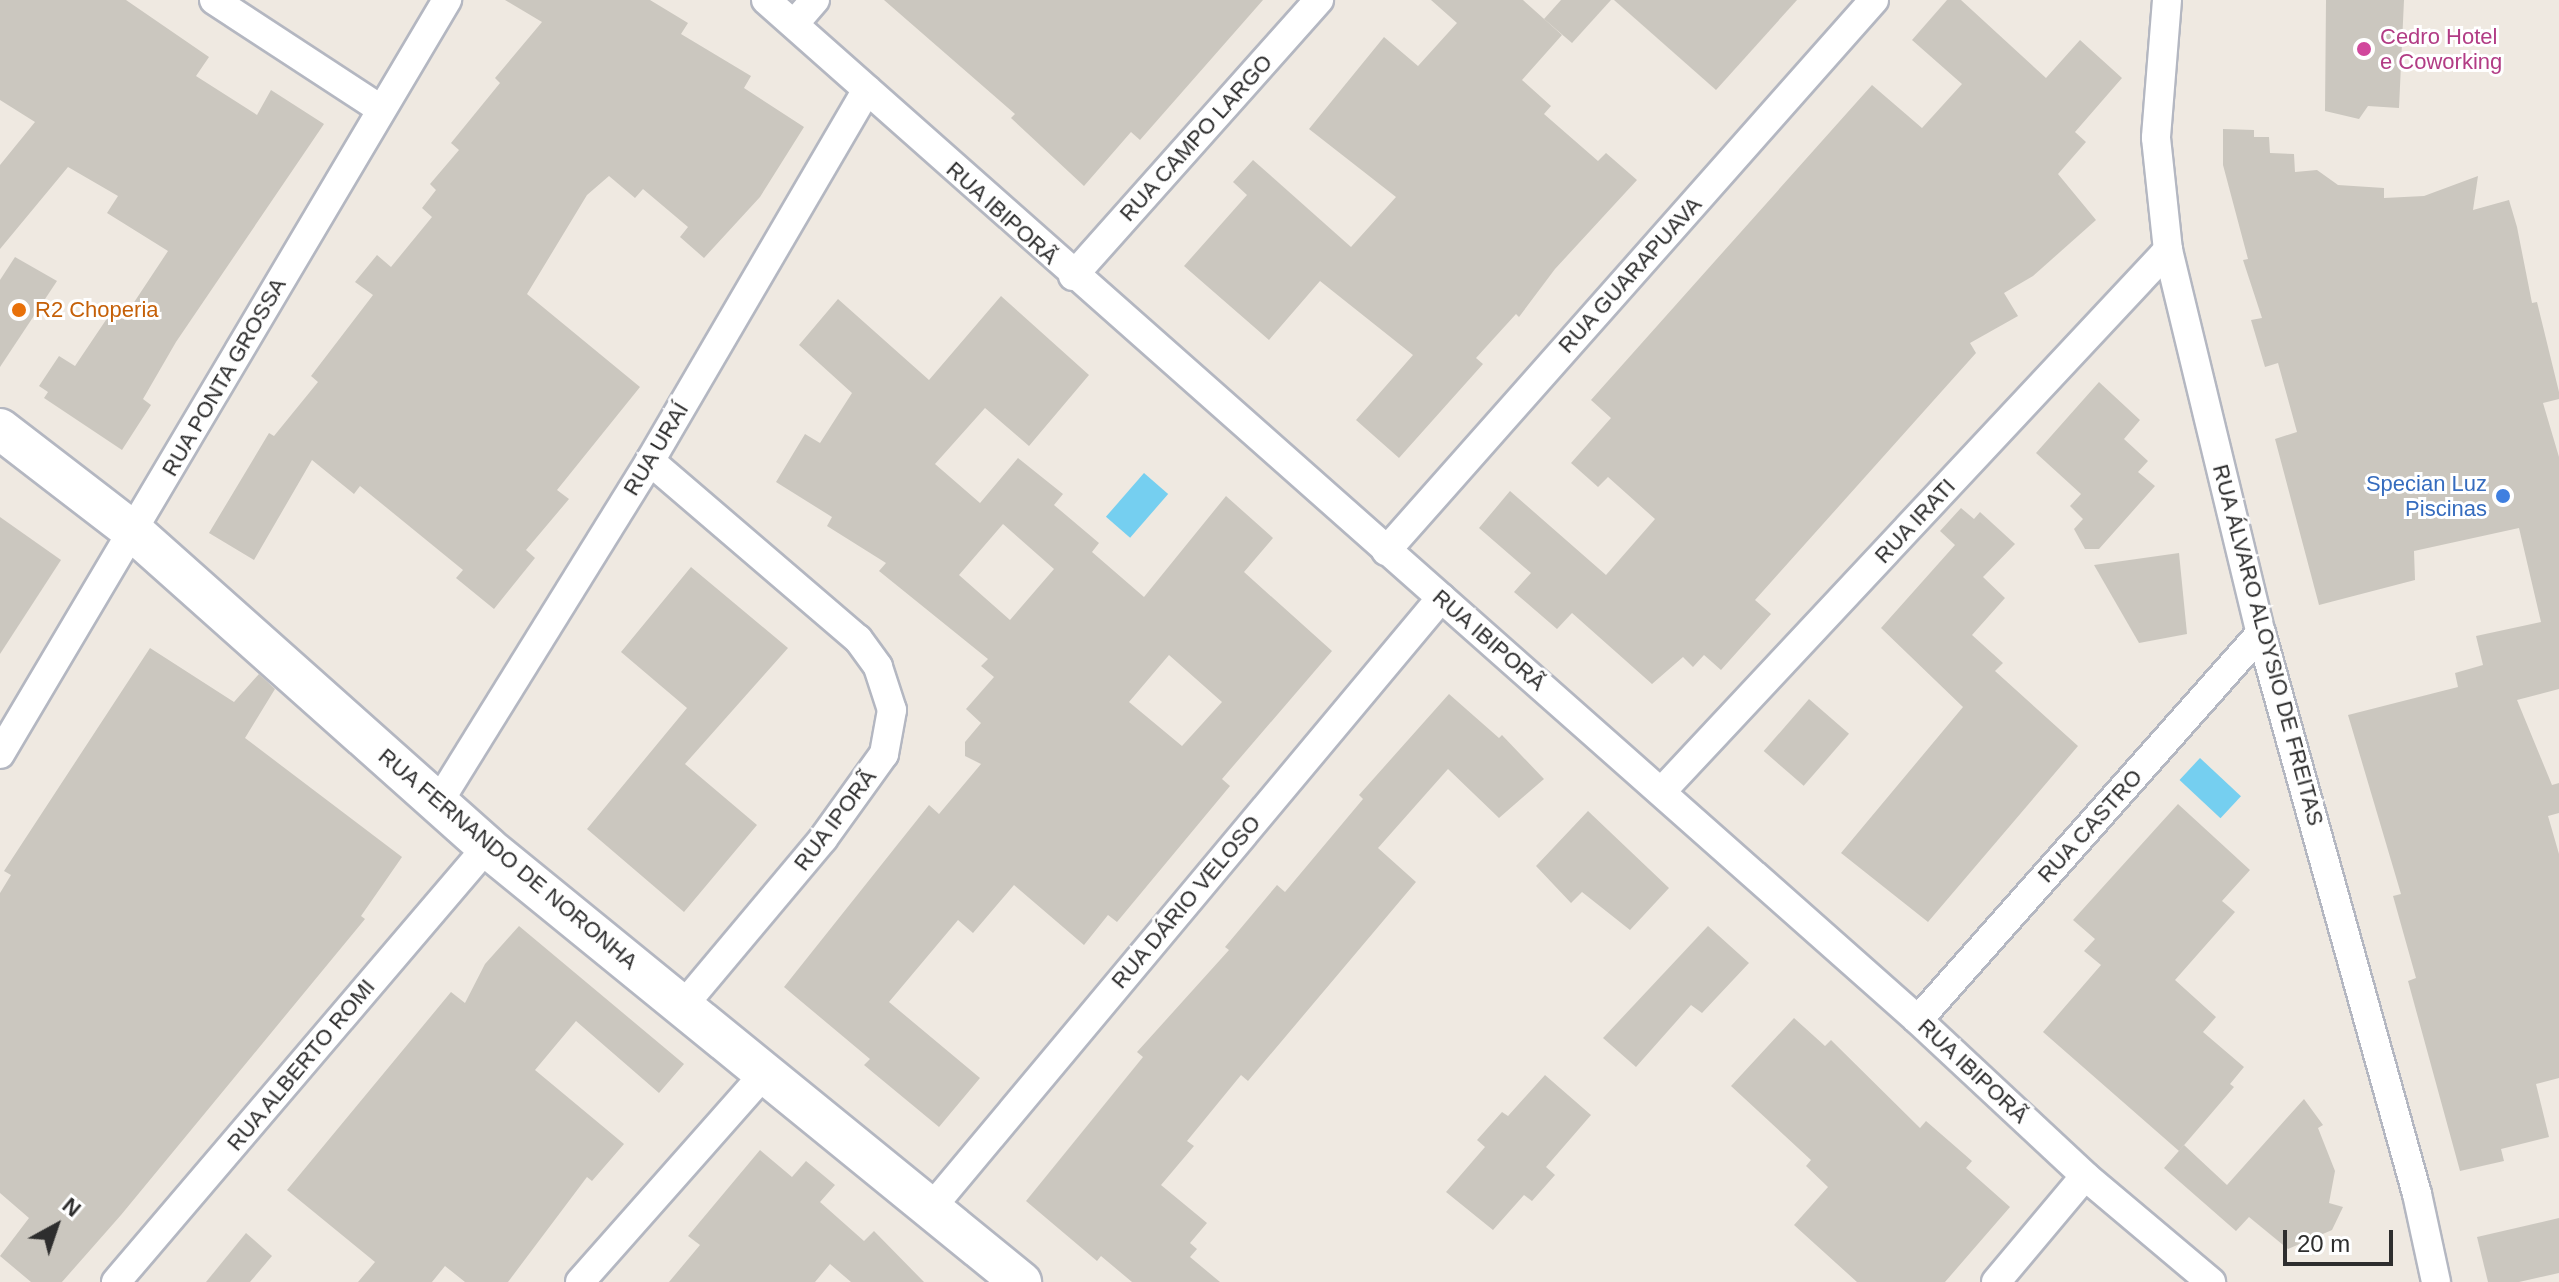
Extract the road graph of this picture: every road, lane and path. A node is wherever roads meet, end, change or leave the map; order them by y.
1 (214, 0) edge
2 (447, 0) edge
3 (766, 0) edge
4 (815, 0) edge
5 (1319, 0) edge
6 (1874, 0) edge
7 (2167, 0) edge
8 (794, 24) junction
9 (867, 90) junction
10 (379, 108) junction
11 (2168, 250) junction
12 (1073, 276) junction
13 (0, 429) edge
14 (650, 461) junction
15 (135, 533) junction
16 (1386, 551) junction
17 (1441, 598) junction
18 (2261, 633) junction
19 (0, 754) edge
20 (1662, 791) junction
21 (438, 803) junction
22 (487, 847) junction
23 (683, 1006) junction
24 (1918, 1020) junction
25 (766, 1072) junction
26 (2085, 1176) junction
27 (932, 1207) junction
28 (116, 1282) edge
29 (580, 1282) edge
30 (1021, 1282) edge
31 (1996, 1282) edge
32 (2211, 1282) edge
33 (2436, 1282) edge

1 - 10 street
2 - 10 street, RUA PONTA GROSSA
3 - 8 street, RUA IBIPORÃ
4 - 8 street
5 - 12 street, RUA CAMPO LARGO
6 - 16 street, RUA GUARAPUAVA
7 - 11 street, RUA ÁLVARO ALOYSIO DE FREITAS
8 - 9 street, RUA IBIPORÃ
9 - 12 street, RUA IBIPORÃ
9 - 14 street, RUA URAÍ
10 - 15 street, RUA PONTA GROSSA
11 - 18 street, RUA ÁLVARO ALOYSIO DE FREITAS
11 - 20 street, RUA IRATI
12 - 16 street, RUA IBIPORÃ
13 - 15 street, RUA FERNANDO DE NORONHA
14 - 21 street, RUA URAÍ
14 - 23 street, RUA IPORÃ
15 - 19 street, RUA PONTA GROSSA
15 - 21 street, RUA FERNANDO DE NORONHA
16 - 17 street, RUA IBIPORÃ
17 - 20 street, RUA IBIPORÃ
17 - 27 street, RUA DÁRIO VELOSO
18 - 24 street, RUA CASTRO
18 - 33 street, RUA ÁLVARO ALOYSIO DE FREITAS
20 - 24 street, RUA IBIPORÃ
21 - 22 street, RUA FERNANDO DE NORONHA
22 - 23 street, RUA FERNANDO DE NORONHA
22 - 28 street, RUA ALBERTO ROMI
23 - 25 street, RUA FERNANDO DE NORONHA
24 - 26 street, RUA IBIPORÃ
25 - 27 street, RUA FERNANDO DE NORONHA
25 - 29 street
26 - 31 street
26 - 32 street, RUA IBIPORÃ
27 - 30 street, RUA FERNANDO DE NORONHA

